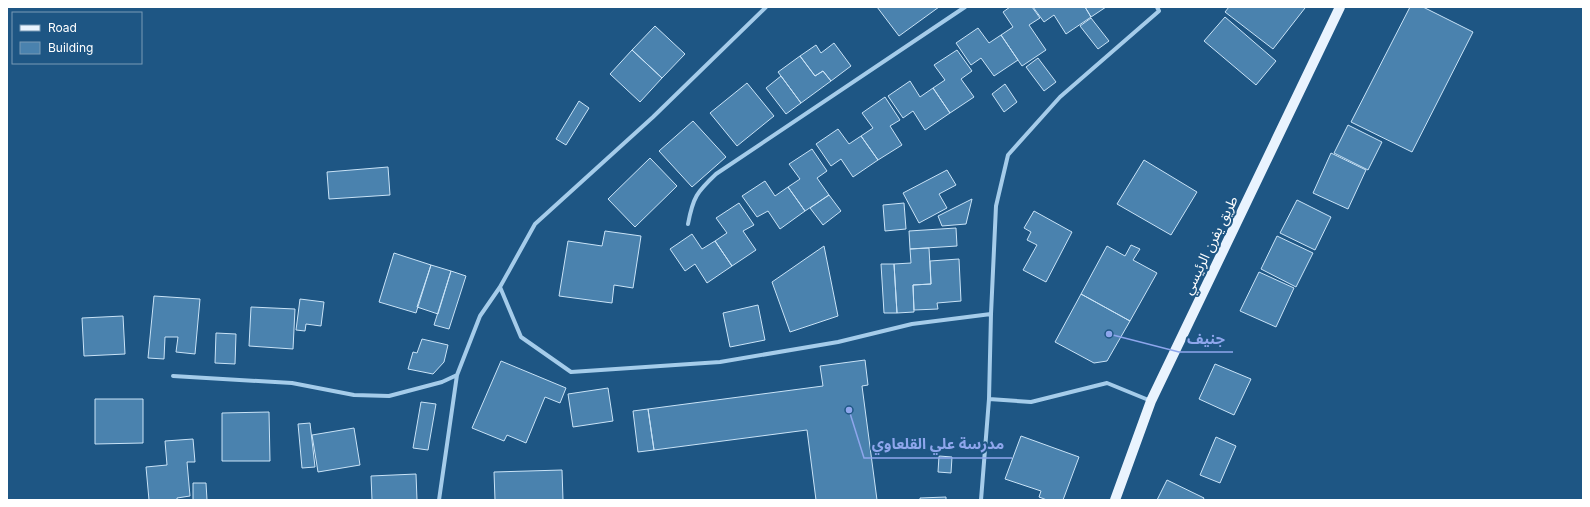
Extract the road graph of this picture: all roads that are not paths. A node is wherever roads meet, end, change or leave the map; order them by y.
1 (766, 7) edge
2 (965, 7) edge
3 (1163, 7) edge
4 (1340, 7) edge
5 (1158, 9) edge
6 (688, 224) dead end
7 (500, 287) junction
8 (991, 314) junction
9 (457, 375) junction
10 (173, 376) dead end
11 (989, 399) junction
12 (1151, 401) junction
13 (439, 500) edge
14 (981, 500) edge
15 (1115, 500) edge

1 - 7 street
2 - 6 street
3 - 5 street
4 - 12 main road, طريق يفرن الرئيسي
5 - 8 street
7 - 8 street
7 - 9 street
8 - 11 street
9 - 10 street
9 - 13 street
11 - 12 street
11 - 14 street
12 - 15 main road, طريق يفرن الرئيسي

